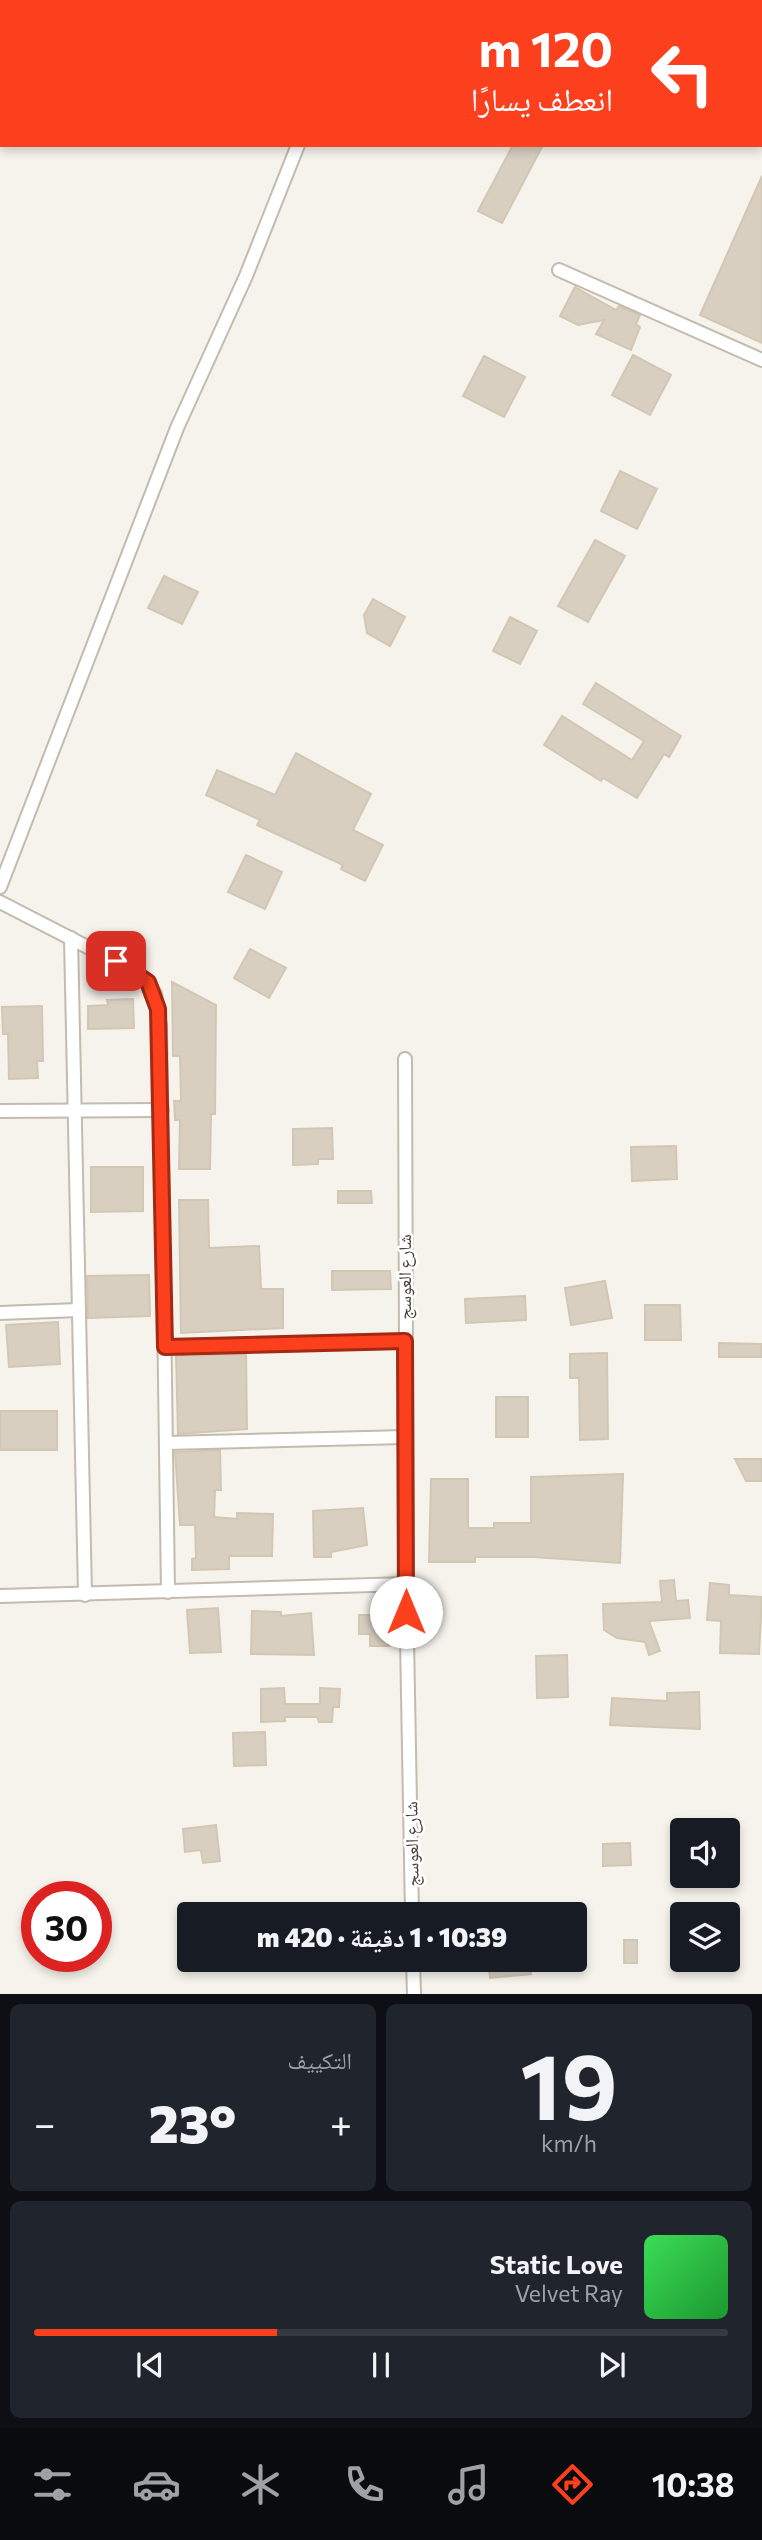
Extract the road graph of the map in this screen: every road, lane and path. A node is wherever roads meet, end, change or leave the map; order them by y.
1 (297, 147) edge
2 (559, 270) dead end
3 (762, 360) edge
4 (0, 887) edge
5 (0, 902) edge
6 (71, 938) junction
7 (405, 1059) dead end
8 (75, 1110) junction
9 (162, 1110) junction
10 (0, 1111) edge
11 (79, 1310) junction
12 (0, 1313) edge
13 (405, 1341) junction
14 (165, 1347) junction
15 (406, 1437) junction
16 (166, 1443) junction
17 (406, 1584) junction
18 (168, 1592) junction
19 (85, 1595) junction
20 (0, 1596) edge
21 (412, 1902) edge
22 (413, 1972) edge
23 (414, 1994) edge

1 - 4 street
2 - 3 street
5 - 6 street
6 - 8 street
6 - 9 street
7 - 13 street, شارع العوسج
8 - 9 street
8 - 10 street
8 - 11 street
9 - 14 street
11 - 12 street
11 - 19 street
13 - 14 street
13 - 15 street, شارع العوسج
14 - 16 street
15 - 16 street
15 - 17 street, شارع العوسج
16 - 18 street
17 - 18 street
17 - 21 street, شارع العوسج
18 - 19 street
19 - 20 street
22 - 23 street

